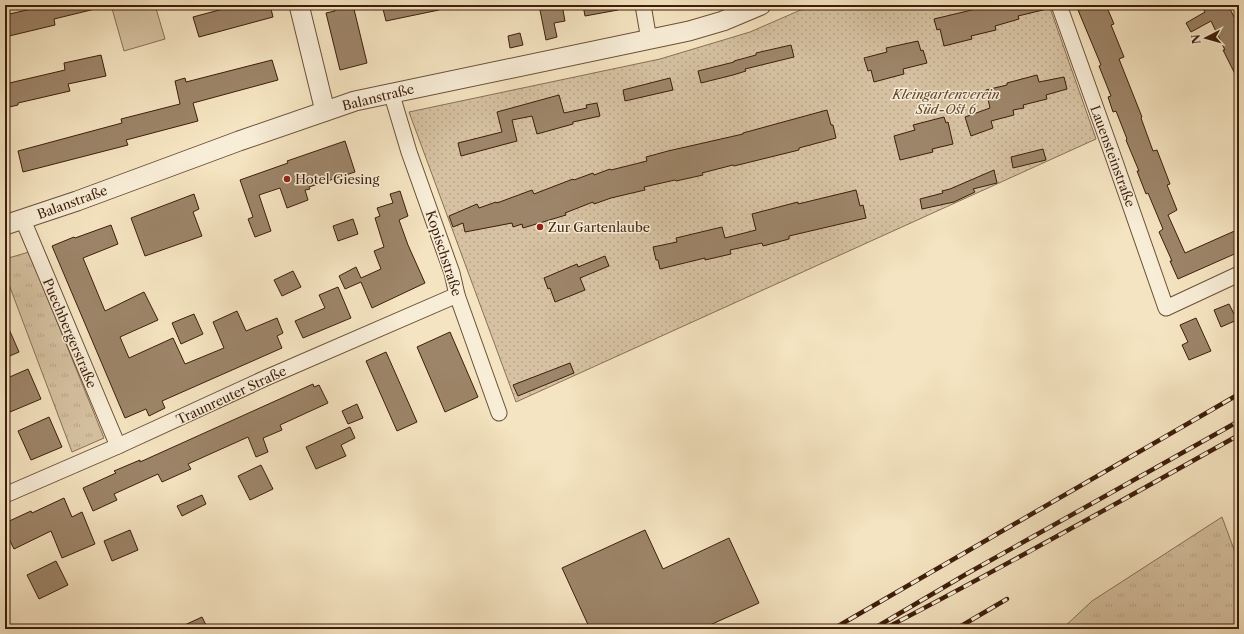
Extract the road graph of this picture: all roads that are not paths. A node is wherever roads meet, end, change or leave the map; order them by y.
1 (299, 5) edge
2 (643, 5) edge
3 (761, 5) edge
4 (1058, 5) edge
5 (649, 40) junction
6 (391, 92) junction
7 (325, 111) junction
8 (10, 222) edge
9 (1239, 274) edge
10 (457, 295) junction
11 (499, 413) dead end
12 (118, 446) junction
13 (5, 495) edge

1 - 7 street
2 - 5 street
3 - 5 street, Balanstraße
4 - 9 street, Lauensteinstraße
5 - 6 street, Balanstraße
6 - 7 street, Balanstraße
6 - 10 street, Kopischstraße
7 - 8 street, Balanstraße
8 - 12 street, Puechbergerstraße
10 - 11 street, Kopischstraße
10 - 12 street, Traunreuter Straße
12 - 13 street, Traunreuter Straße

